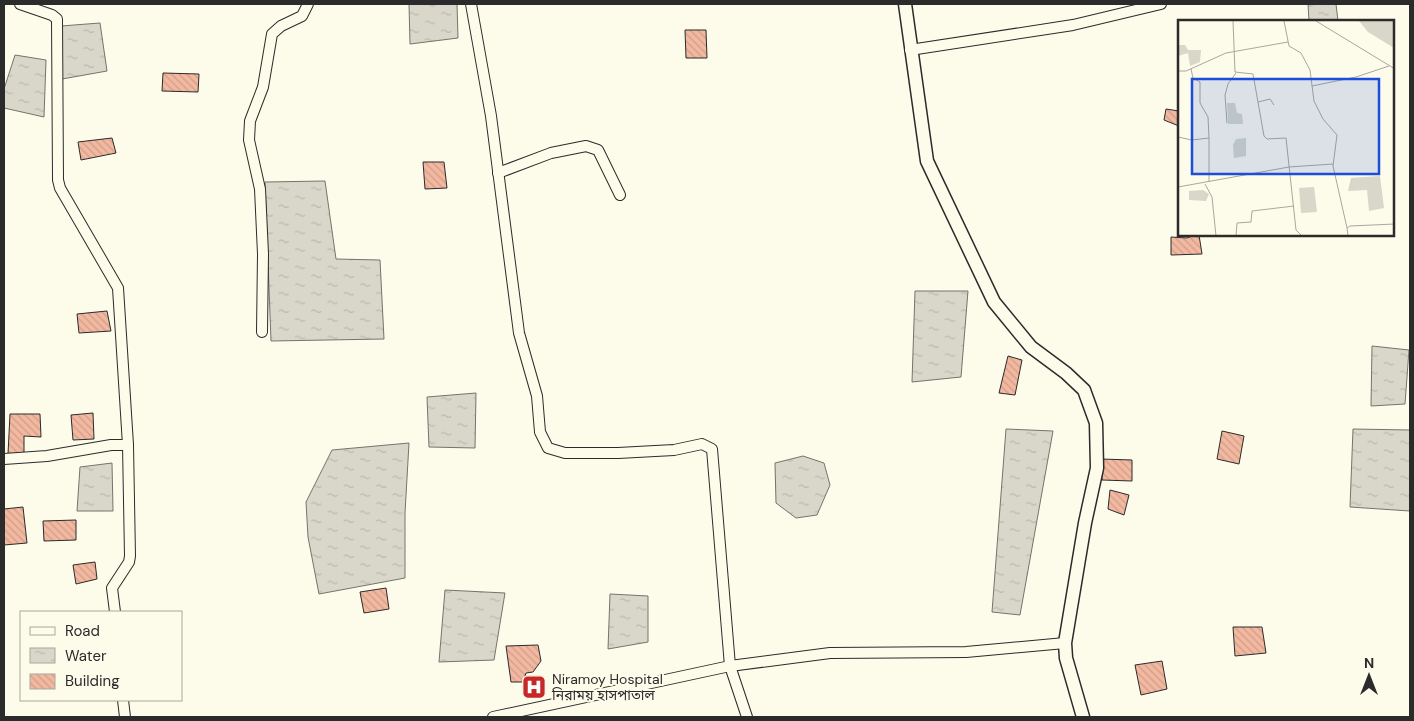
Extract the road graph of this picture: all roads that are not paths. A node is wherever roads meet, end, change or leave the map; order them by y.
1 (20, 4) edge
2 (308, 4) edge
3 (471, 4) edge
4 (905, 4) edge
5 (1162, 4) edge
6 (910, 50) junction
7 (498, 173) junction
8 (620, 195) dead end
9 (262, 332) dead end
10 (128, 445) junction
11 (4, 459) edge
12 (115, 611) edge
13 (1065, 643) junction
14 (730, 666) junction
15 (123, 701) edge
16 (125, 717) edge
17 (492, 717) edge
18 (747, 717) edge
19 (1083, 717) edge

1 - 10 street
2 - 9 street
3 - 7 street
4 - 6 street
5 - 6 street
6 - 13 street
7 - 8 street
7 - 14 street
10 - 11 street
10 - 12 street
13 - 14 street
13 - 19 street
14 - 17 street
14 - 18 street
15 - 16 street

